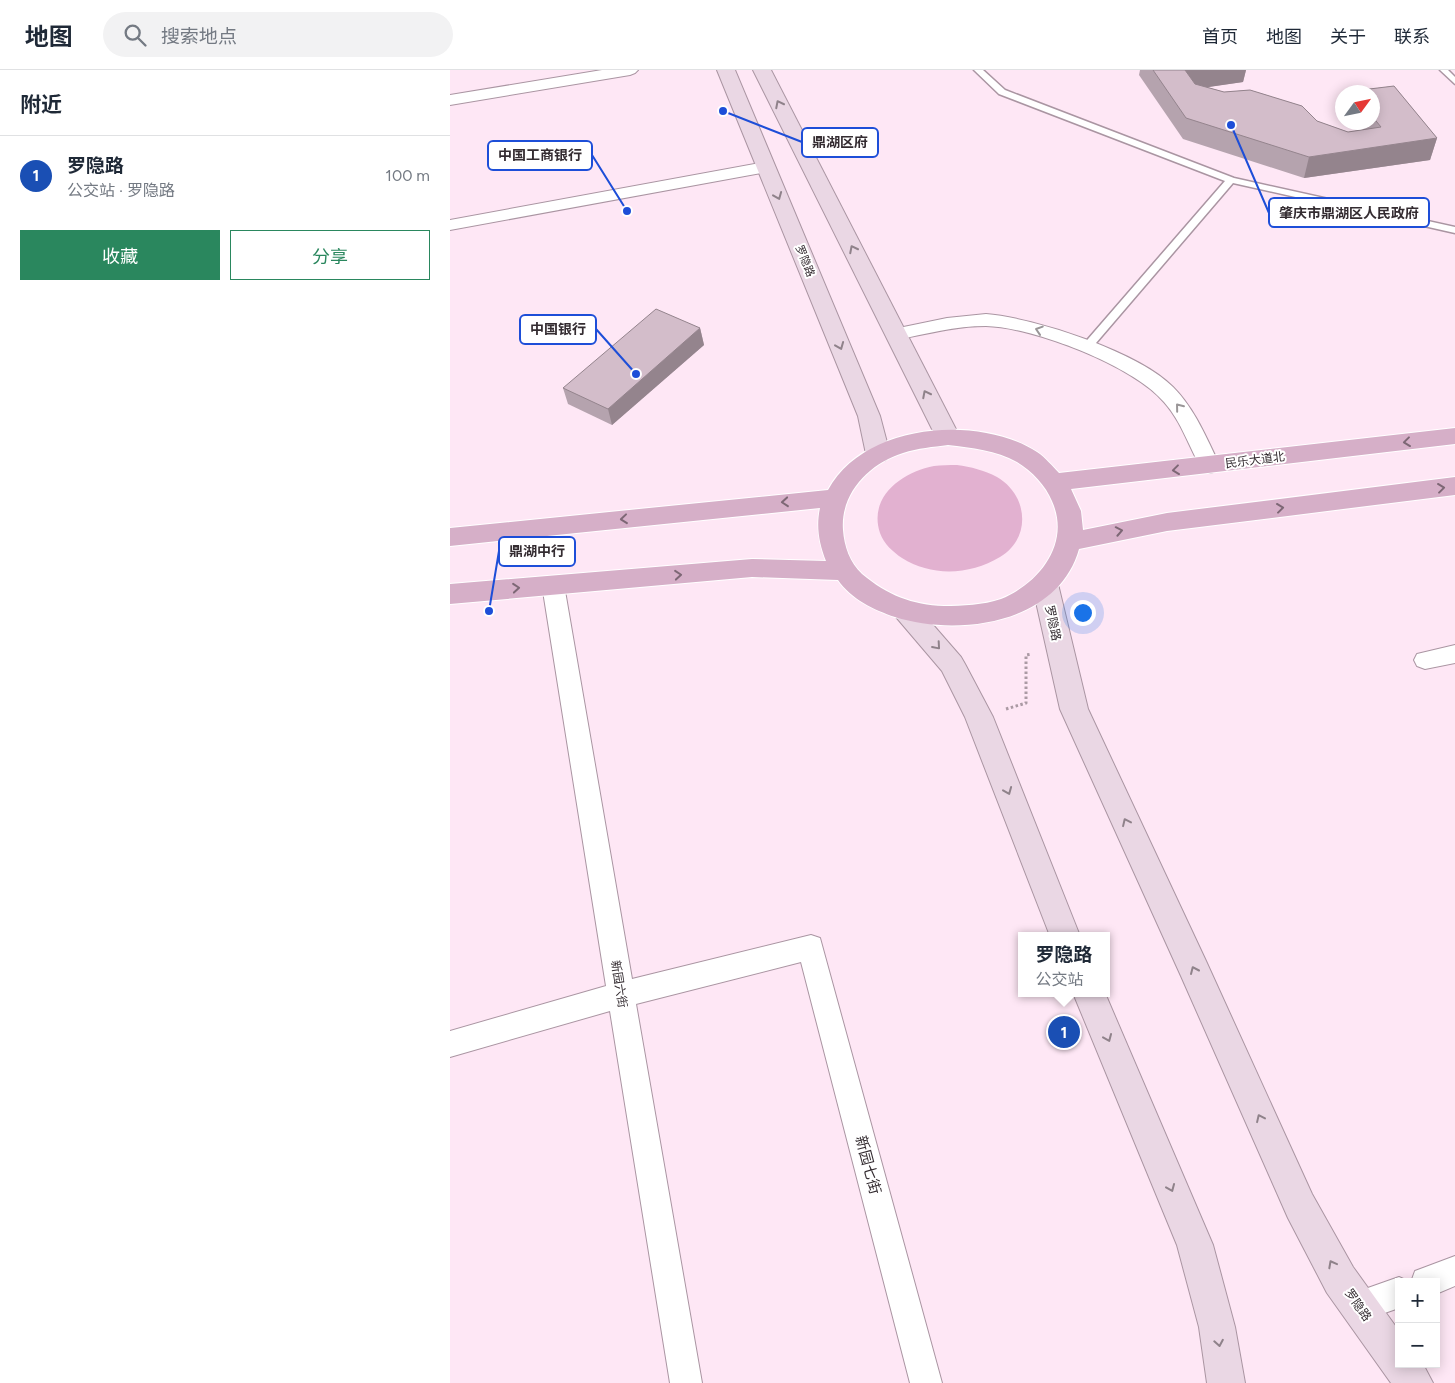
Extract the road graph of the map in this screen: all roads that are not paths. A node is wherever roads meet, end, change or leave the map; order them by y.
1 (630, 70) edge
2 (726, 70) edge
3 (762, 70) edge
4 (978, 70) edge
5 (1444, 70) edge
6 (1455, 82) edge
7 (450, 100) edge
8 (766, 167) junction
9 (1231, 180) junction
10 (450, 225) edge
11 (1455, 230) edge
12 (896, 334) junction
13 (1086, 348) junction
14 (1455, 436) edge
15 (948, 437) junction
16 (878, 454) junction
17 (1210, 466) junction
18 (1056, 482) junction
19 (1455, 486) edge
20 (834, 498) junction
21 (450, 537) edge
22 (1071, 541) junction
23 (844, 571) junction
24 (1045, 584) junction
25 (552, 585) junction
26 (450, 594) edge
27 (905, 610) junction
28 (1455, 654) edge
29 (1425, 660) dead end
30 (1064, 932) edge
31 (621, 995) junction
32 (1091, 997) edge
33 (450, 1044) edge
34 (1455, 1271) edge
35 (1437, 1278) edge
36 (1395, 1293) edge
37 (1359, 1306) junction
38 (1395, 1356) edge
39 (1404, 1368) edge
40 (686, 1383) edge
41 (926, 1383) edge
42 (1226, 1383) edge
43 (1414, 1383) edge

1 - 7 street
2 - 8 main road, 罗隐路
12 -> 3 main road
4 - 9 lane
5 - 6 lane
8 - 10 street
8 -> 16 main road, 罗隐路
9 - 11 lane
9 - 13 lane
13 -> 12 street
15 -> 12 main road
17 -> 13 street
14 -> 17 main road, 民乐大道北
15 - 16 main road
15 - 18 main road
16 - 20 main road
17 -> 18 main road, 民乐大道北
18 - 22 main road
22 -> 19 main road
20 -> 21 main road
20 - 23 main road
22 - 24 main road
25 -> 23 main road
23 - 27 main road
24 - 27 main road
37 -> 24 main road, 罗隐路
26 -> 25 main road
25 - 31 street, 新园六街
27 -> 30 main road
28 - 29 street
31 - 33 street
31 - 40 street, 新园六街
31 - 41 street, 新园七街
32 -> 42 main road
34 - 35 street
36 - 37 street
37 - 38 main road, 罗隐路
39 - 43 main road, 罗隐路

